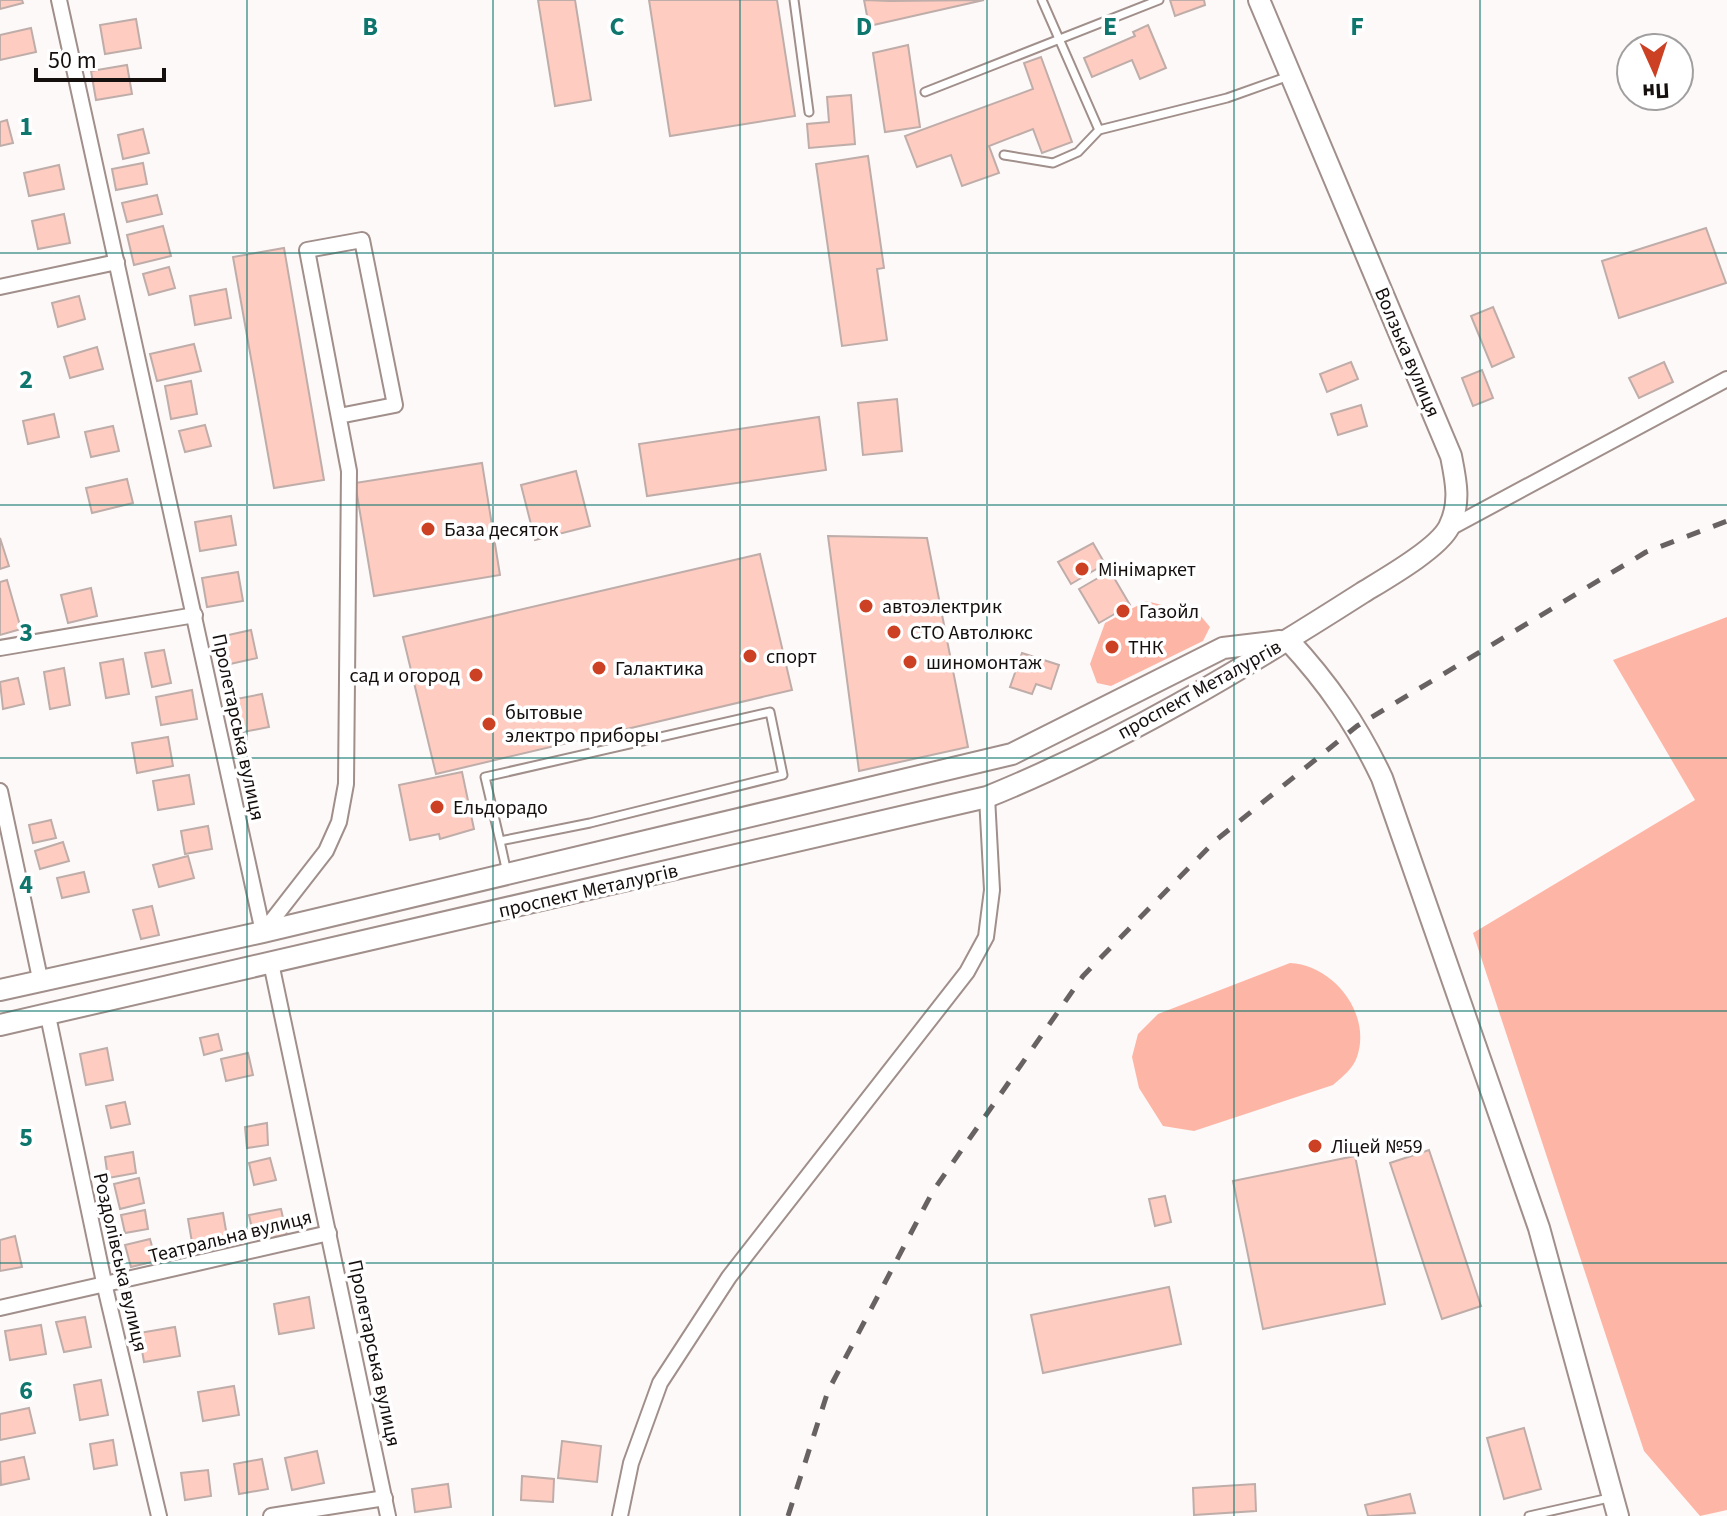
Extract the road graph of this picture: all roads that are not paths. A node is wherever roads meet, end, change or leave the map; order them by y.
1 (59, 0) edge
2 (794, 0) edge
3 (1042, 0) edge
4 (1159, 0) edge
5 (1259, 0) edge
6 (1059, 39) junction
7 (1291, 75) junction
8 (925, 92) dead end
9 (809, 112) dead end
10 (1099, 130) junction
11 (1004, 155) dead end
12 (117, 262) junction
13 (0, 287) edge
14 (1727, 379) edge
15 (339, 416) junction
16 (1448, 529) junction
17 (195, 615) junction
18 (1288, 640) junction
19 (0, 648) edge
20 (0, 791) edge
21 (987, 797) junction
22 (719, 825) junction
23 (500, 841) junction
24 (729, 857) junction
25 (507, 875) junction
26 (263, 932) junction
27 (271, 963) junction
28 (41, 983) junction
29 (0, 990) edge
30 (48, 1016) junction
31 (0, 1025) edge
32 (329, 1233) junction
33 (105, 1287) junction
34 (0, 1308) edge
35 (385, 1498) junction
36 (1617, 1506) edge
37 (159, 1516) edge
38 (271, 1516) edge
39 (388, 1516) edge
40 (620, 1516) edge
41 (1529, 1516) edge
42 (1629, 1516) edge

1 - 12 street, Пролетарська вулиця
2 - 9 lane
3 - 6 lane
4 - 6 lane
5 - 7 street, Волзька вулиця
6 - 8 lane
6 - 10 lane
7 - 10 lane
7 - 16 street, Волзька вулиця
10 - 11 lane
12 - 13 street
12 - 17 street, Пролетарська вулиця
14 - 16 street
15 - 15 street
15 - 26 street
16 - 18 street
17 - 19 street
17 - 26 street, Пролетарська вулиця
18 - 21 street, проспект Металургів
18 - 22 street, проспект Металургів
18 - 36 street
20 - 28 street
21 - 24 street, проспект Металургів
21 - 40 street
22 - 24 street
22 - 25 street, проспект Металургів
23 - 23 lane
23 - 25 lane
24 - 27 street, проспект Металургів
25 - 26 street, проспект Металургів
26 - 27 street
26 - 28 street, проспект Металургів
27 - 30 street, проспект Металургів
27 - 32 street, Пролетарська вулиця
28 - 29 street, проспект Металургів
28 - 30 street
30 - 31 street, проспект Металургів
30 - 33 street, Роздолівська вулиця
32 - 33 street, Театральна вулиця
32 - 35 street, Пролетарська вулиця
33 - 34 street, Театральна вулиця
33 - 37 street, Роздолівська вулиця
35 - 38 street
35 - 39 street, Пролетарська вулиця
36 - 41 lane
36 - 42 street

